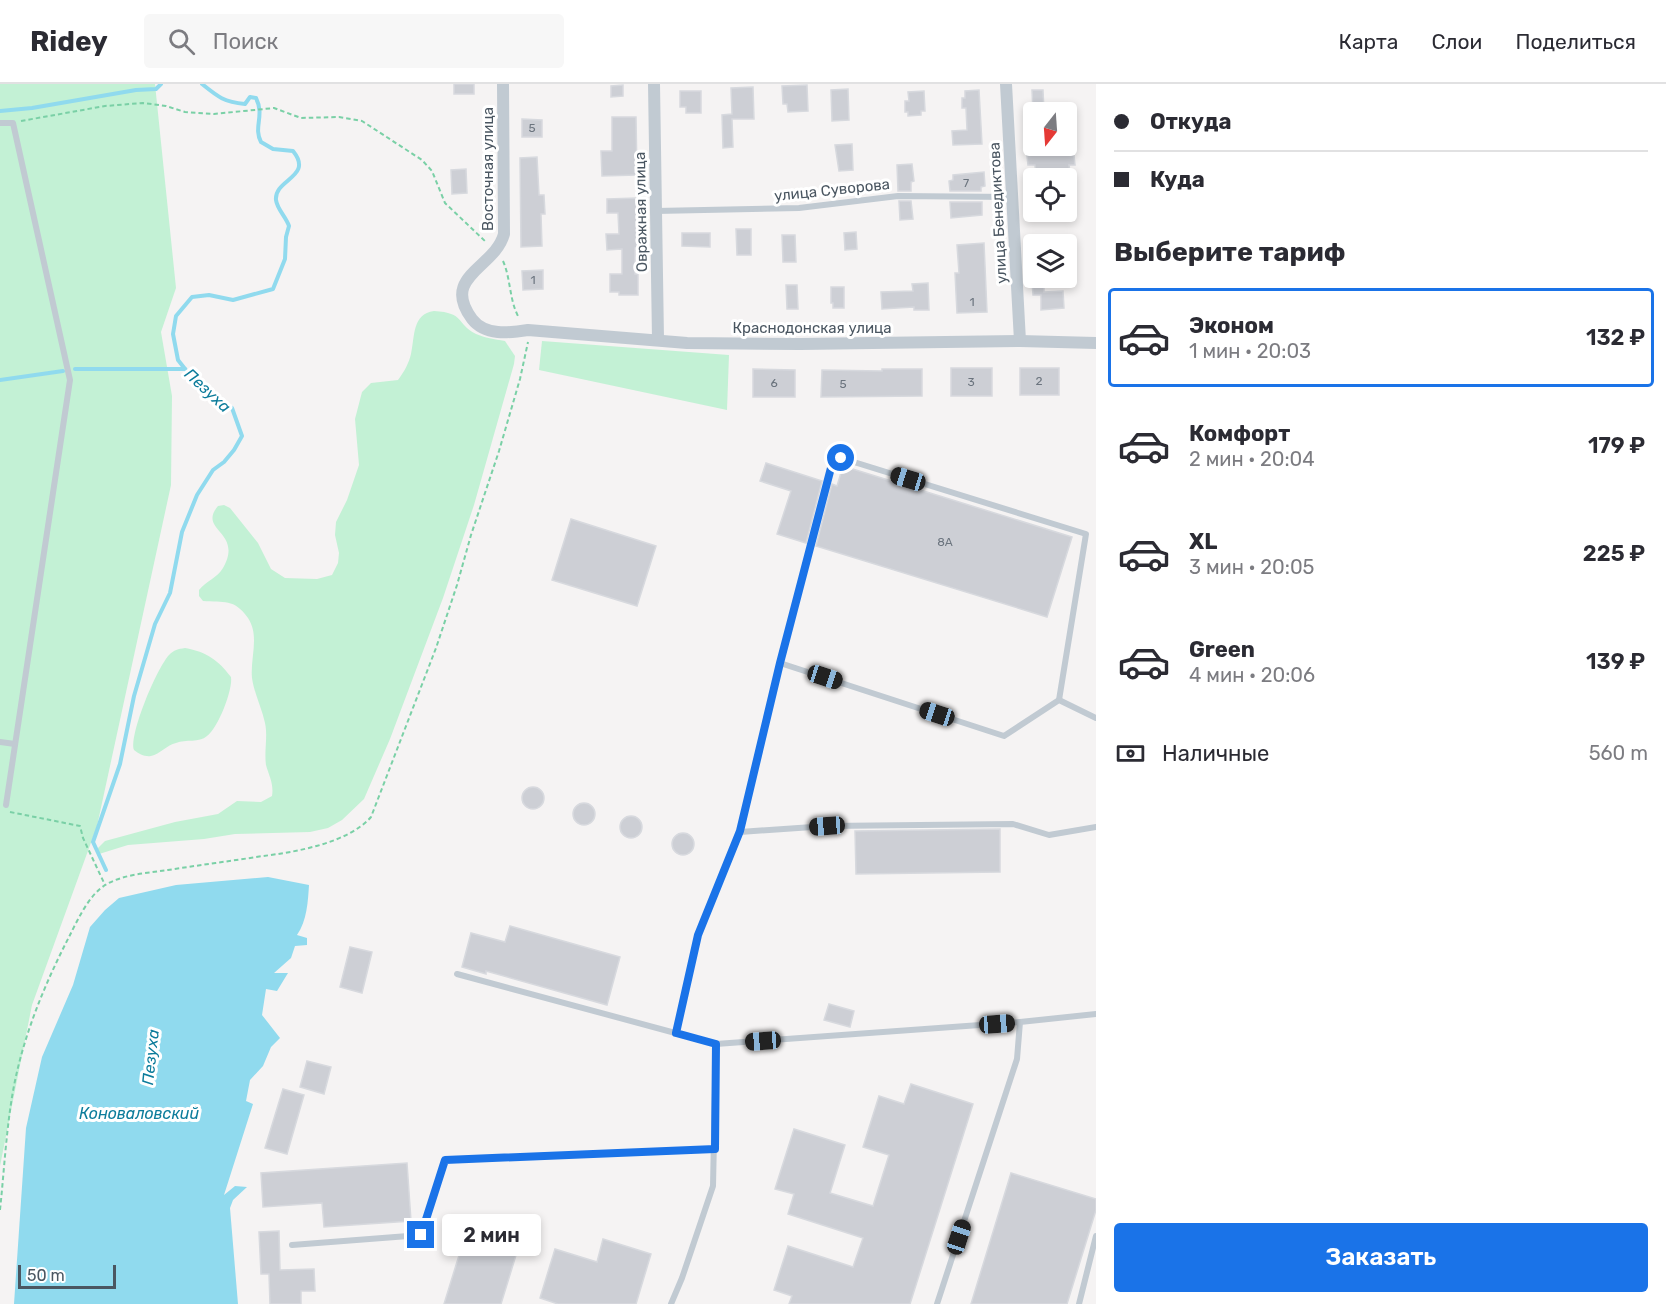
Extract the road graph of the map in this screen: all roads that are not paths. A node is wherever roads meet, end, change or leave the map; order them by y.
1 (503, 84) edge
2 (654, 84) edge
3 (1006, 84) edge
4 (0, 123) edge
5 (1012, 197) junction
6 (655, 211) junction
7 (528, 330) joint
8 (658, 339) junction
9 (1020, 341) junction
10 (1096, 343) edge
11 (780, 663) junction
12 (1059, 700) junction
13 (1096, 718) edge
14 (0, 742) edge
15 (15, 744) junction
16 (6, 806) road end
17 (1096, 827) edge
18 (740, 831) junction
19 (457, 974) dead end
20 (1095, 1014) edge
21 (1020, 1022) junction
22 (676, 1033) junction
23 (716, 1044) junction
24 (715, 1149) junction
25 (1096, 1236) edge
26 (292, 1245) dead end
27 (671, 1304) edge
28 (937, 1304) edge
29 (1079, 1304) edge

1 - 7 street, Восточная улица
2 - 6 street, Овражная улица
3 - 5 street, улица Бенедиктова
4 - 15 lane
5 - 6 lane, улица Суворова
5 - 9 street, улица Бенедиктова
6 - 8 street, Овражная улица
7 - 8 street, Краснодонская улица
8 - 9 street, Краснодонская улица
9 - 10 street, Краснодонская улица
11 - 12 lane
11 - 12 lane
11 - 18 lane
12 - 13 lane
14 - 15 lane
15 - 16 lane
17 - 18 lane
18 - 22 lane
19 - 22 lane
20 - 21 lane
21 - 23 lane
21 - 28 lane
22 - 23 lane
23 - 24 lane
24 - 26 lane
24 - 27 lane
25 - 29 lane

